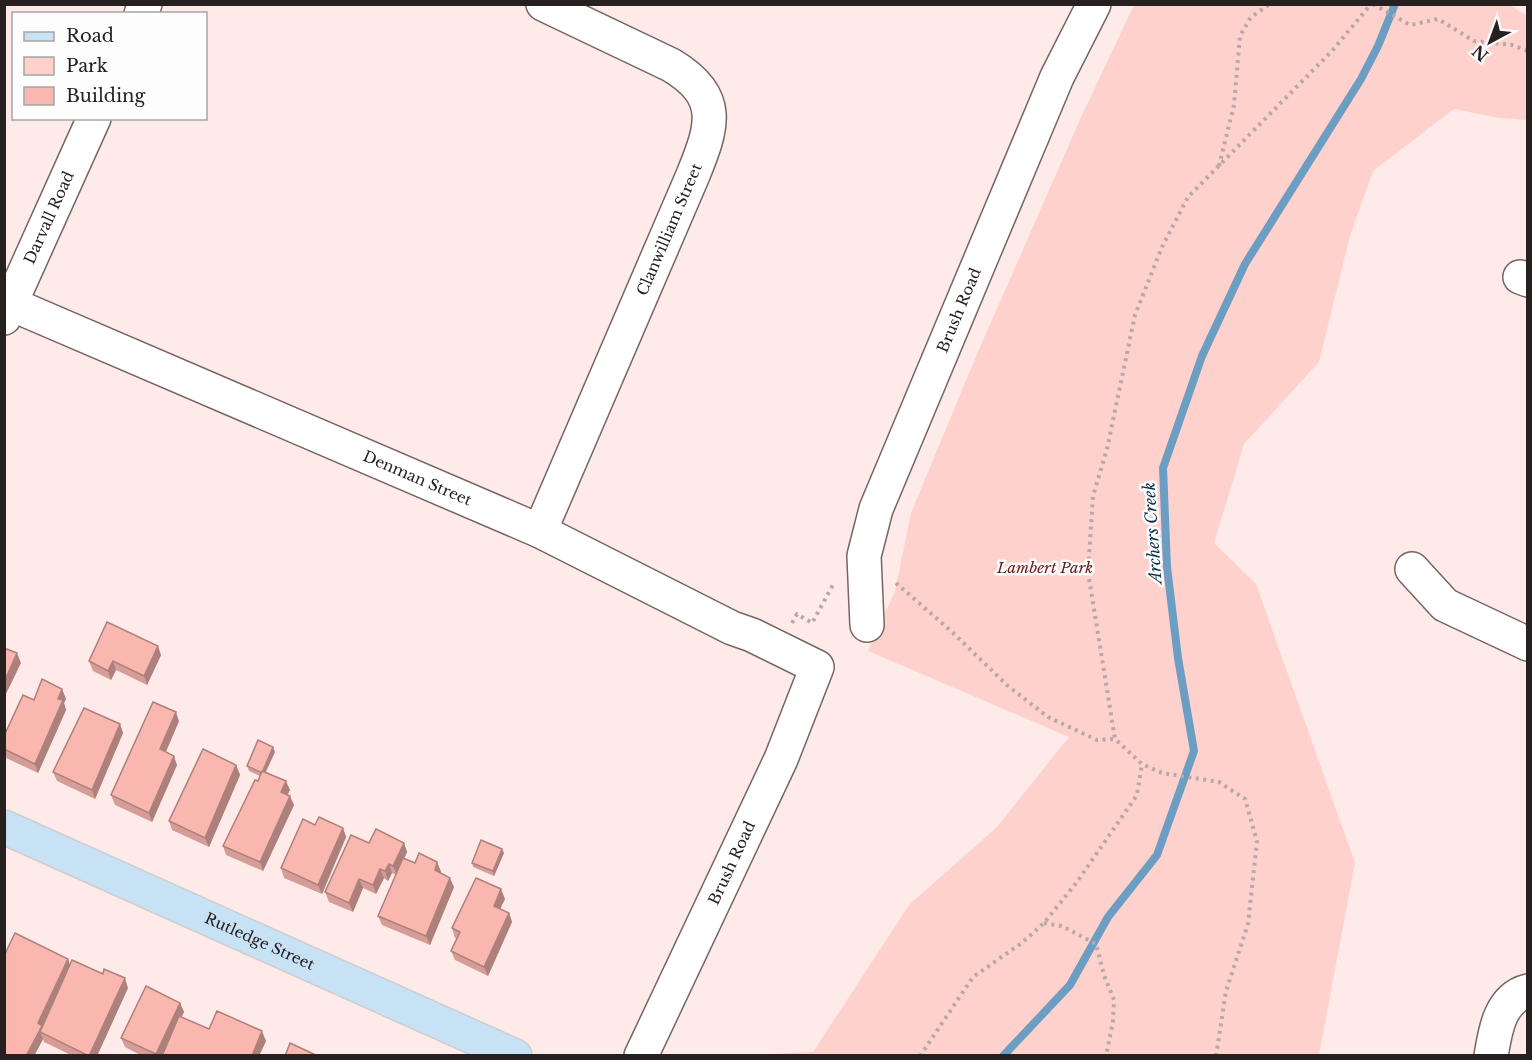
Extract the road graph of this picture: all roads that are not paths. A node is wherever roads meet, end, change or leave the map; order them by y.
1 (543, 4) edge
2 (1094, 4) edge
3 (93, 120) edge
4 (8, 311) edge
5 (540, 531) junction
6 (1412, 569) dead end
7 (867, 625) dead end
8 (1527, 644) edge
9 (816, 667) joint
10 (4, 827) edge
11 (1527, 991) edge
12 (515, 1056) edge
13 (640, 1056) edge
14 (1491, 1056) edge

1 - 5 street, Clanwilliam Street
2 - 7 street, Brush Road
3 - 4 street, Darvall Road
4 - 5 street, Denman Street
5 - 9 street, Denman Street
6 - 8 street
9 - 13 street, Brush Road
10 - 12 main road, Rutledge Street
11 - 14 street

